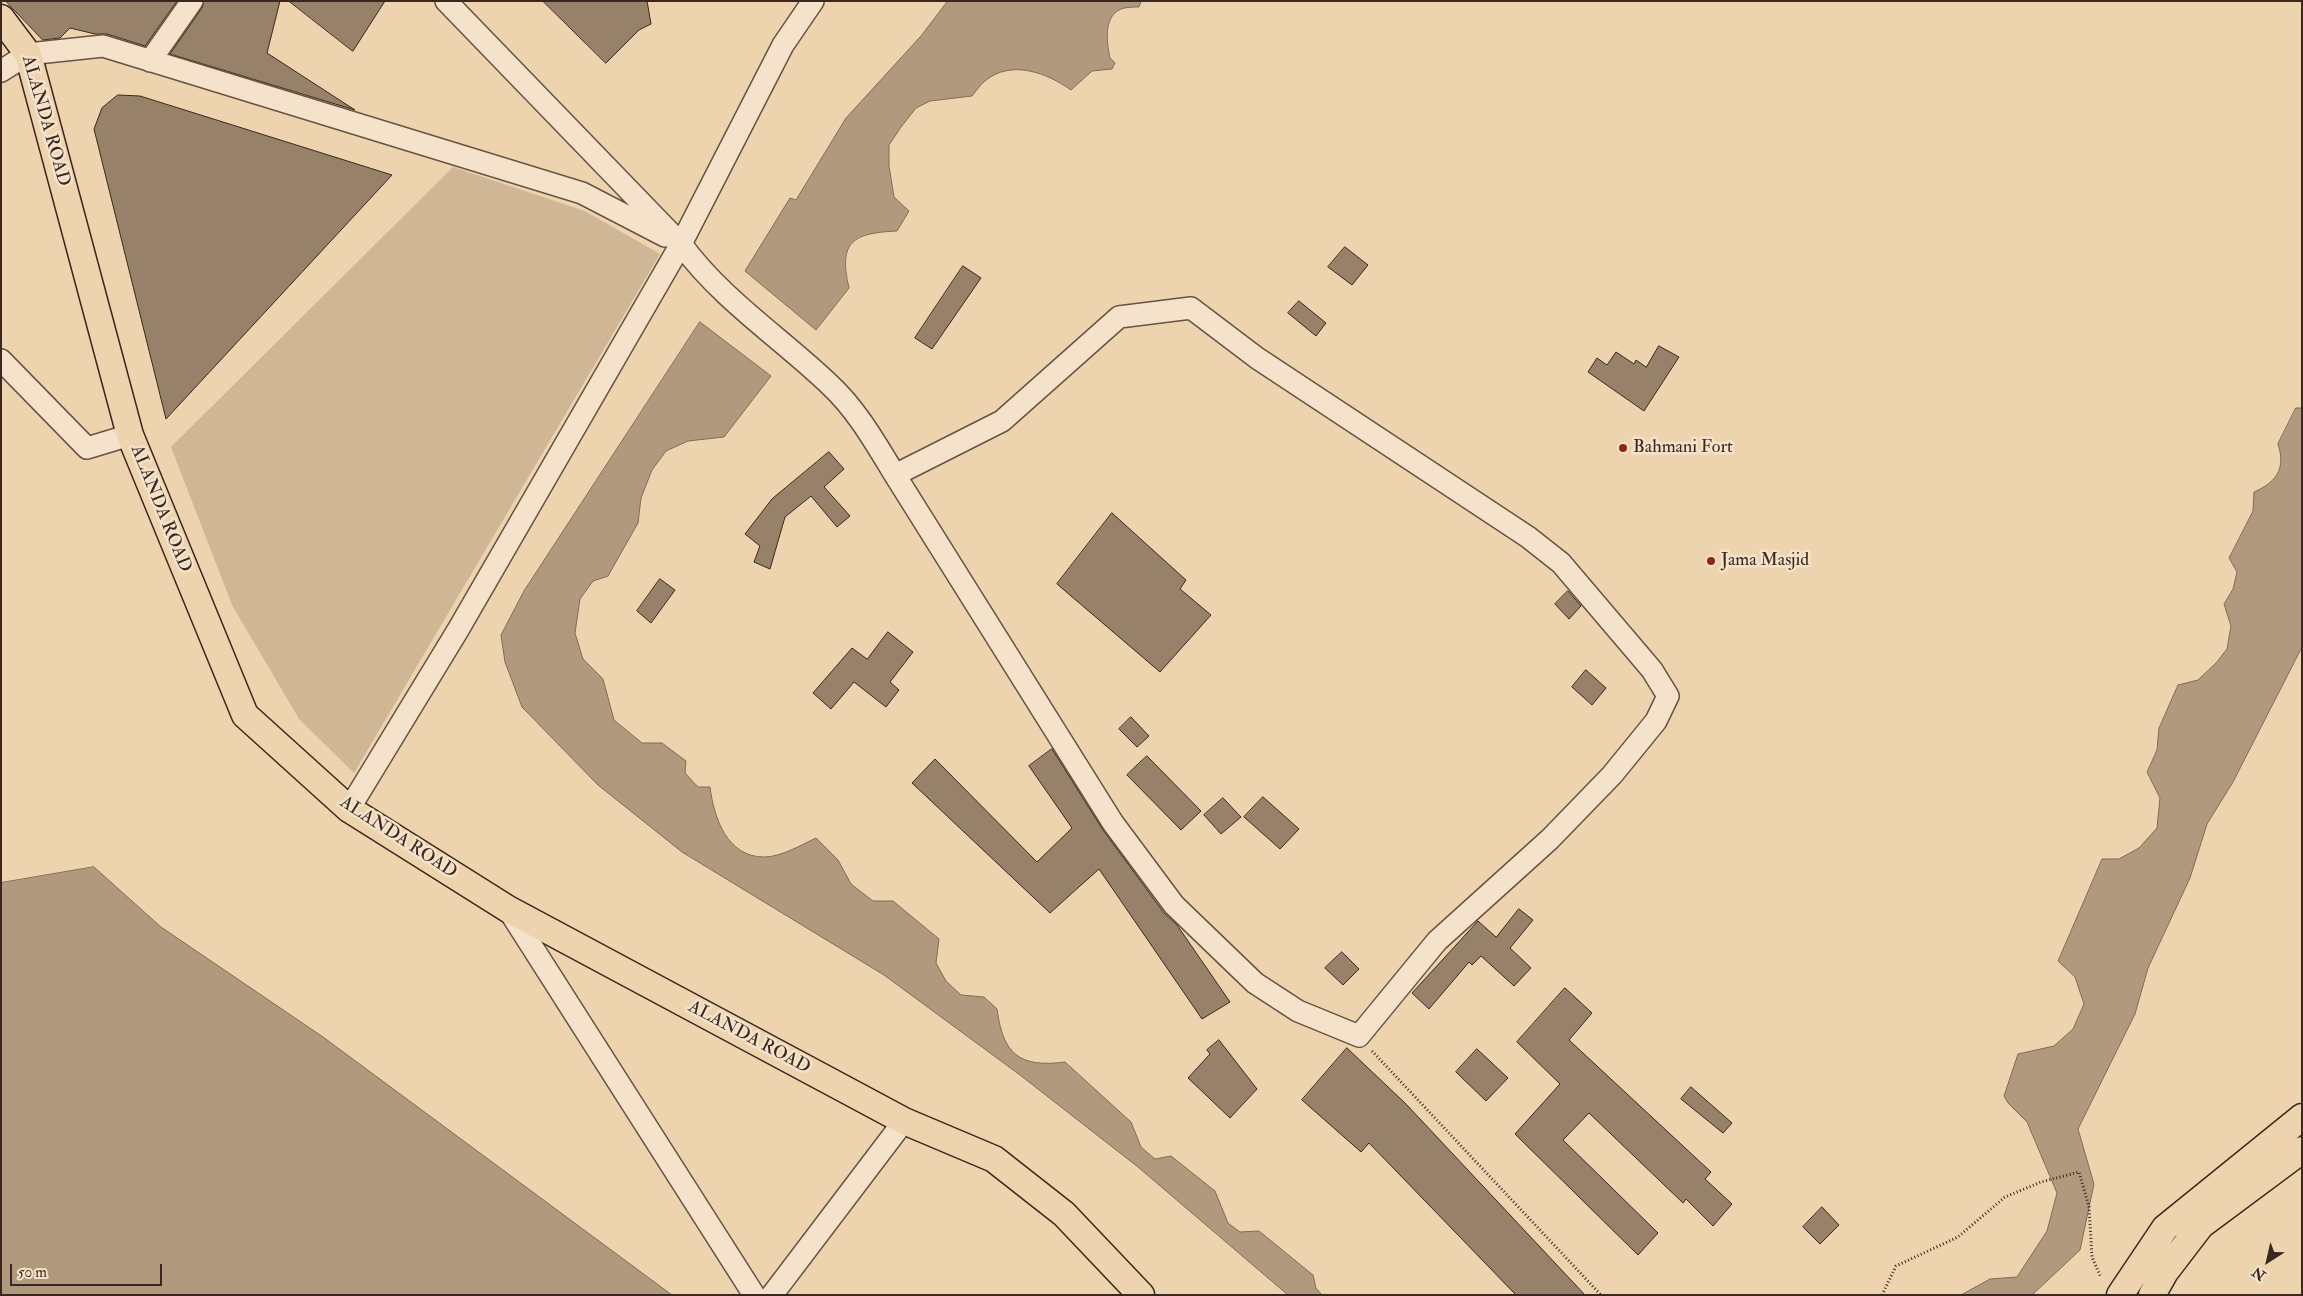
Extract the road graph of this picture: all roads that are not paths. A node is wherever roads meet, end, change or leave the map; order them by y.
1 (192, 1) edge
2 (814, 1) edge
3 (458, 6) edge
4 (1, 18) edge
5 (28, 54) junction
6 (150, 61) junction
7 (1, 70) edge
8 (681, 244) junction
9 (1, 360) edge
10 (130, 436) junction
11 (895, 475) junction
12 (349, 809) junction
13 (508, 909) junction
14 (2302, 1117) edge
15 (904, 1121) junction
16 (2302, 1150) edge
17 (2111, 1287) edge
18 (754, 1295) edge
19 (772, 1295) edge
20 (1141, 1295) edge
21 (2152, 1295) edge

1 - 6 street
2 - 8 street
3 - 8 street
4 - 5 main road, ALANDA ROAD
5 - 6 street
5 - 7 street
5 - 10 main road, ALANDA ROAD
6 - 8 street
8 - 11 street
8 - 12 street
9 - 10 street
10 - 12 main road, ALANDA ROAD
11 - 11 street
12 - 13 main road, ALANDA ROAD
13 - 15 main road, ALANDA ROAD
13 - 18 street
14 - 17 main road
15 - 19 street
15 - 20 main road, ALANDA ROAD
16 - 21 main road

